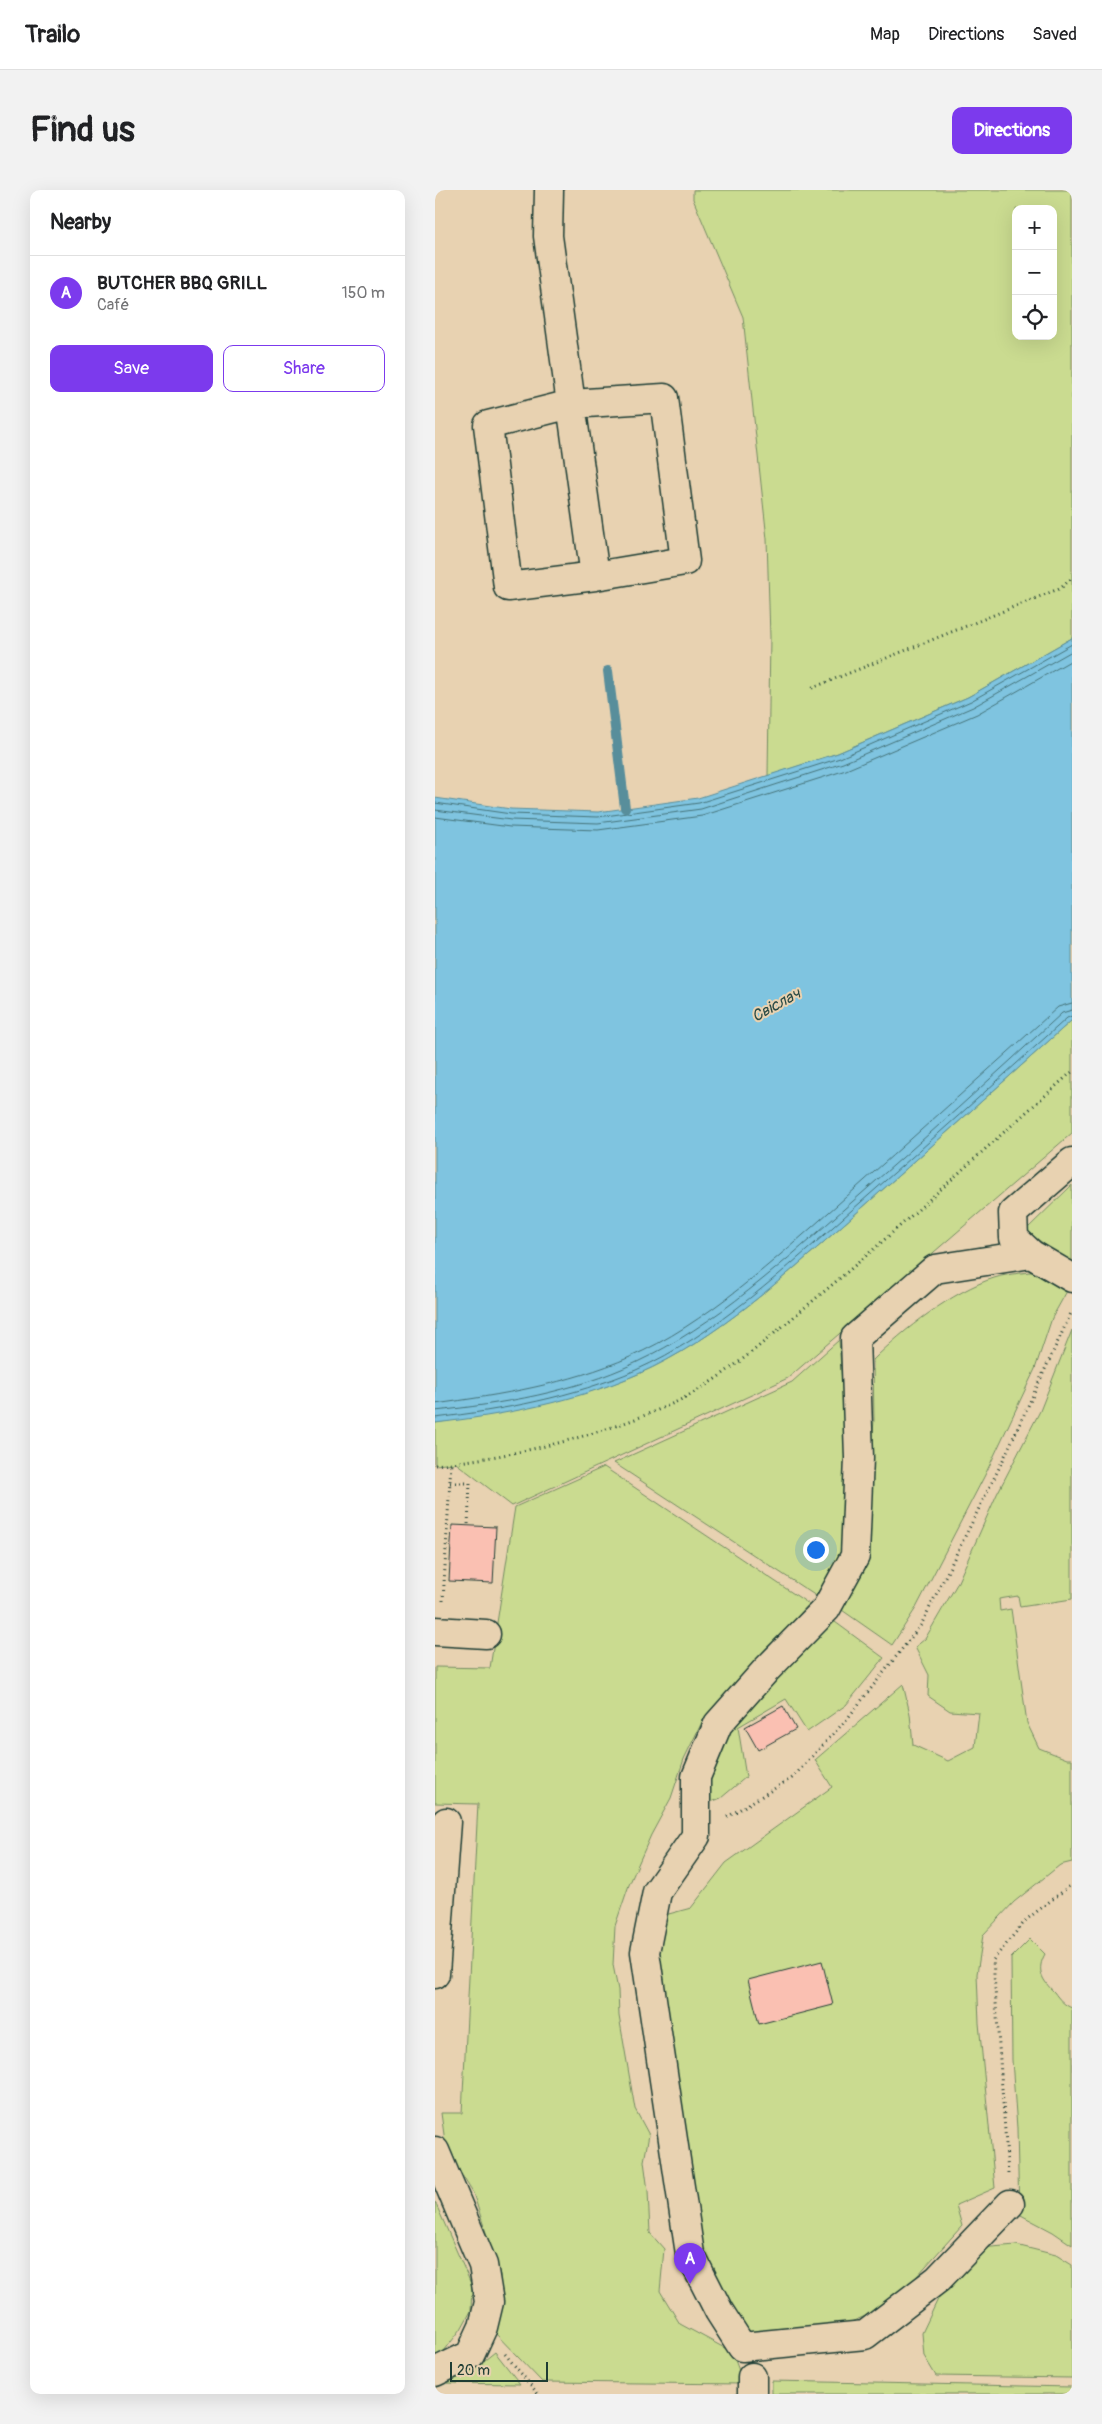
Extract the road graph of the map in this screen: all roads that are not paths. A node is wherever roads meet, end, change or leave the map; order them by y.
1 (549, 190) edge
2 (571, 404) junction
3 (595, 576) junction
4 (1072, 1162) edge
5 (1031, 1254) junction
6 (1072, 1278) edge
7 (438, 1631) edge
8 (486, 1634) dead end
9 (446, 1822) dead end
10 (435, 1974) edge
11 (435, 2151) edge
12 (1009, 2204) road end
13 (435, 2372) edge

1 - 2 lane
2 - 3 lane
2 - 3 lane
2 - 3 lane
4 - 5 lane
5 - 6 lane
5 - 12 lane
7 - 8 lane
9 - 10 lane
11 - 13 lane

